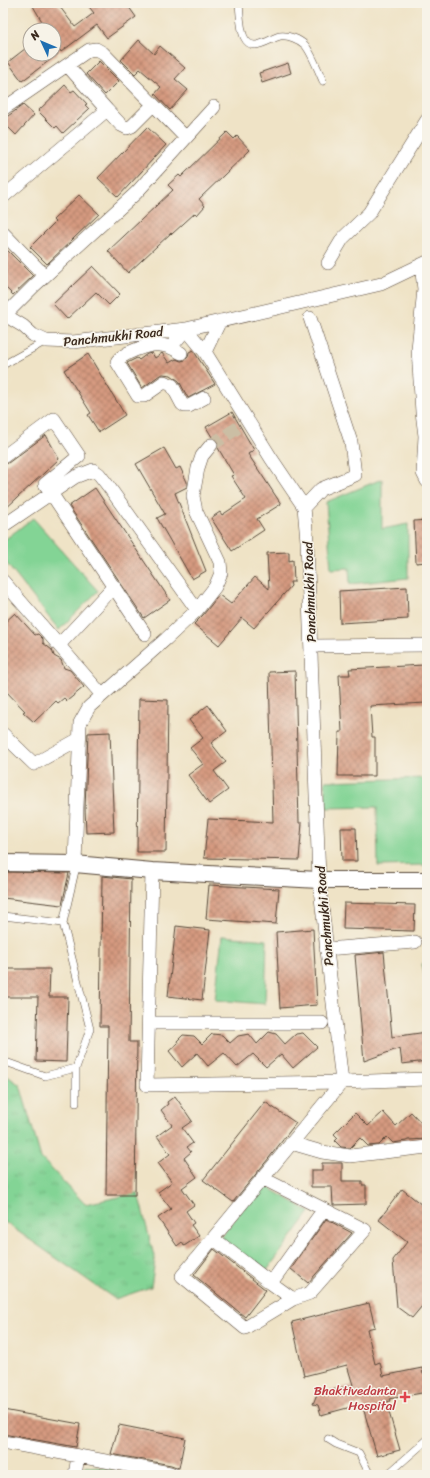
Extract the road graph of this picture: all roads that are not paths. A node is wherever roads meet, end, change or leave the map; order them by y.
1 (239, 3) edge
2 (67, 65) junction
3 (323, 81) dead end
4 (153, 105) junction
5 (214, 107) dead end
6 (3, 109) edge
7 (107, 110) junction
8 (427, 120) edge
9 (186, 138) junction
10 (3, 197) edge
11 (3, 233) edge
12 (328, 263) dead end
13 (424, 264) edge
14 (45, 276) junction
15 (4, 315) edge
16 (310, 318) dead end
17 (220, 321) junction
18 (186, 329) junction
19 (46, 341) junction
20 (205, 352) junction
21 (3, 365) edge
22 (204, 398) dead end
23 (212, 444) tunnel mouth
24 (3, 457) edge
25 (427, 482) edge
26 (51, 494) junction
27 (304, 507) junction
28 (3, 526) edge
29 (3, 581) edge
30 (114, 586) junction
31 (197, 610) junction
32 (145, 634) dead end
33 (427, 645) edge
34 (59, 646) junction
35 (311, 646) junction
36 (102, 695) junction
37 (3, 734) edge
38 (78, 739) junction
39 (3, 863) edge
40 (75, 864) junction
41 (152, 871) junction
42 (319, 880) junction
43 (427, 880) edge
44 (3, 916) edge
45 (63, 923) junction
46 (415, 942) dead end
47 (326, 949) junction
48 (149, 1023) junction
49 (329, 1023) junction
50 (3, 1061) edge
51 (76, 1068) junction
52 (427, 1078) edge
53 (342, 1082) junction
54 (76, 1103) dead end
55 (291, 1143) junction
56 (427, 1147) edge
57 (262, 1178) junction
58 (324, 1209) junction
59 (213, 1238) junction
60 (271, 1283) junction
61 (293, 1299) junction
62 (328, 1439) dead end
63 (427, 1440) edge
64 (3, 1442) edge
65 (78, 1456) junction
66 (75, 1475) edge
67 (174, 1475) edge
68 (370, 1475) edge
69 (387, 1475) edge

1 - 3 lane
2 - 4 street
2 - 6 street
2 - 7 street
4 - 7 street
4 - 9 street
5 - 9 street
7 - 10 street
8 - 12 street
9 - 14 street
11 - 14 street
13 - 17 street
13 - 25 street
14 - 15 street
15 - 19 street, Panchmukhi Road
16 - 27 street
17 - 18 street
17 - 20 street
18 - 19 street, Panchmukhi Road
18 - 20 street, Panchmukhi Road
18 - 22 street
19 - 21 lane
20 - 27 street, Panchmukhi Road
23 - 31 street
24 - 26 street
26 - 28 street
26 - 30 street
26 - 31 street
27 - 35 street, Panchmukhi Road
29 - 34 street
30 - 32 street
30 - 34 street
31 - 36 street
33 - 35 street
34 - 36 street
35 - 42 street, Panchmukhi Road
36 - 38 street
37 - 38 street
38 - 40 street
39 - 40 street
40 - 41 street
40 - 45 lane
41 - 42 street
41 - 48 street
42 - 43 street
42 - 47 street, Panchmukhi Road
44 - 45 lane
45 - 51 lane
46 - 47 street
47 - 49 street, Panchmukhi Road
48 - 49 street
48 - 53 street
49 - 53 street, Panchmukhi Road
50 - 51 lane
51 - 54 lane
52 - 53 street
53 - 55 street
55 - 56 street
55 - 57 street
57 - 58 street
57 - 59 street
58 - 60 street
58 - 61 street
59 - 60 street
59 - 61 street
60 - 61 street
62 - 68 lane
63 - 69 lane
64 - 65 street
65 - 66 street
65 - 67 street

